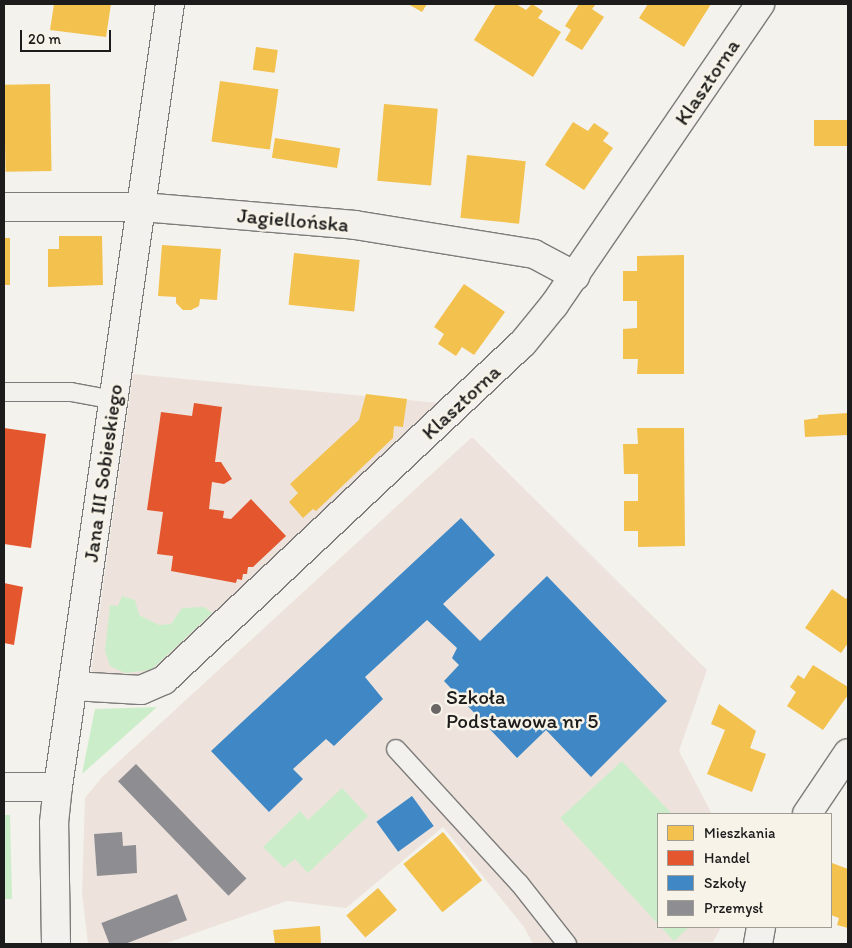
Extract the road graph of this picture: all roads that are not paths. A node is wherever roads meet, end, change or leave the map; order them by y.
1 (170, 4) edge
2 (760, 4) edge
3 (4, 207) edge
4 (142, 207) junction
5 (575, 276) junction
6 (4, 392) edge
7 (114, 400) junction
8 (73, 686) junction
9 (396, 749) dead end
10 (848, 752) edge
11 (4, 787) edge
12 (58, 787) junction
13 (808, 813) edge
14 (761, 928) edge
15 (56, 944) edge
16 (567, 944) edge
17 (758, 944) edge

1 - 4 street, Jana III Sobieskiego
2 - 5 street, Klasztorna
3 - 4 street, Jagiellońska
4 - 5 street, Jagiellońska
4 - 7 street, Jana III Sobieskiego
5 - 8 street, Klasztorna
6 - 7 lane
7 - 8 street, Jana III Sobieskiego
8 - 12 street, Jana III Sobieskiego
9 - 16 lane
10 - 13 street
11 - 12 street
12 - 15 street, Jana III Sobieskiego
14 - 17 street

